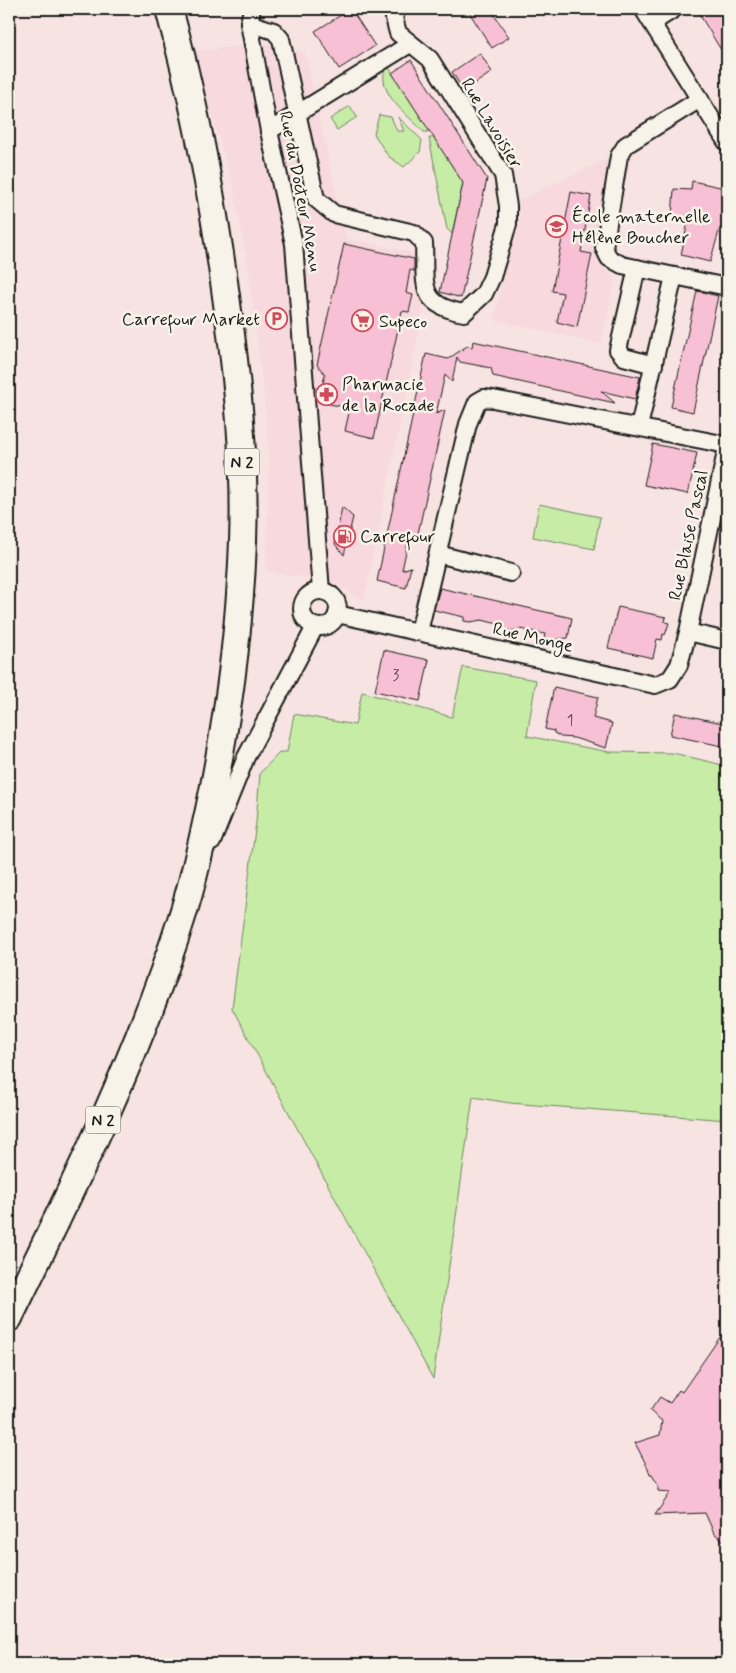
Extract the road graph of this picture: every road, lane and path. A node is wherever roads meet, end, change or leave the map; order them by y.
1 (169, 9) edge
2 (396, 9) edge
3 (643, 9) edge
4 (674, 9) edge
5 (251, 16) edge
6 (652, 24) junction
7 (410, 44) junction
8 (700, 99) junction
9 (298, 115) junction
10 (269, 131) junction
11 (727, 143) edge
12 (637, 268) junction
13 (674, 276) junction
14 (727, 287) edge
15 (654, 365) junction
16 (639, 427) junction
17 (727, 446) edge
18 (438, 554) junction
19 (511, 573) dead end
20 (321, 590) junction
21 (337, 614) junction
22 (315, 627) junction
23 (420, 632) junction
24 (688, 632) junction
25 (727, 641) edge
26 (183, 916) junction
27 (9, 1318) edge

1 - 26 main road, N 2
2 - 7 street, Rue Lavoisier
3 - 6 street
4 - 6 street
5 - 9 street, Rue Lavoisier
5 - 10 street, Rue du Docteur Menu
6 - 8 street
7 - 9 street
7 - 9 street, Rue Lavoisier
8 - 11 street
8 - 12 street
9 - 10 street
10 - 20 street, Rue du Docteur Menu
12 - 13 street
12 - 15 street
13 - 14 street
13 - 15 street
15 - 16 street
16 - 17 street
16 - 18 street
17 - 24 street, Rue Blaise Pascal
18 - 19 street
18 - 23 street
20 - 21 street
20 - 22 street
21 - 22 street
21 - 23 street, Rue Monge
22 - 26 street
23 - 24 street, Rue Monge
24 - 25 street
26 - 27 main road, N 2

